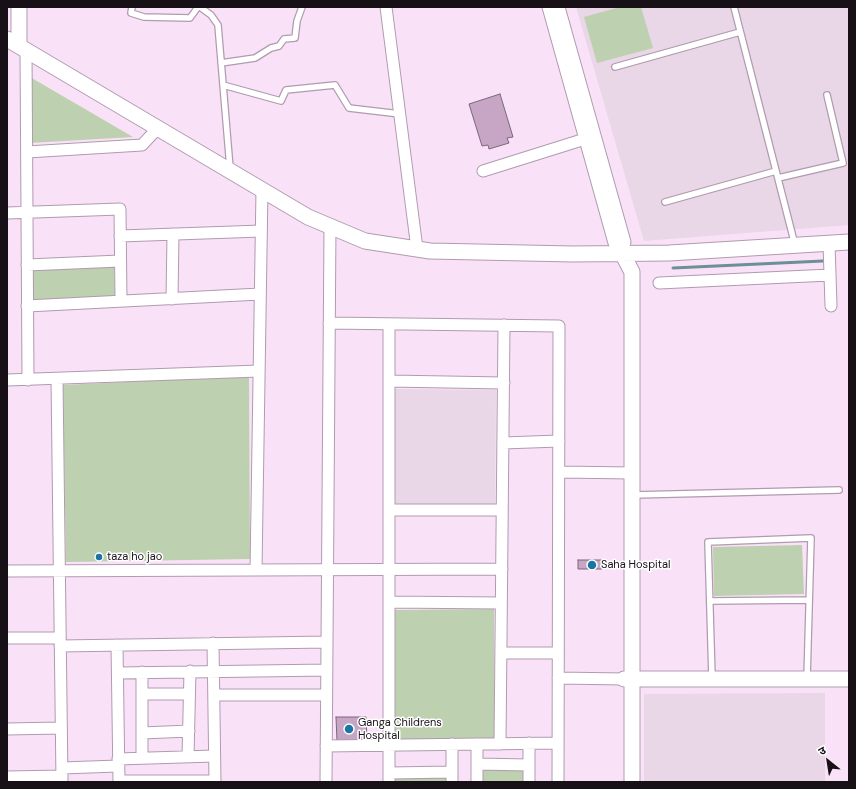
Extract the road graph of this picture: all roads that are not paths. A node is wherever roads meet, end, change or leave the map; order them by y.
1 (19, 7) edge
2 (132, 7) edge
3 (199, 7) edge
4 (302, 7) edge
5 (386, 7) edge
6 (548, 7) edge
7 (559, 7) edge
8 (734, 7) edge
9 (740, 32) junction
10 (17, 45) edge
11 (221, 63) junction
12 (615, 67) dead end
13 (223, 85) junction
14 (827, 95) dead end
15 (400, 114) junction
16 (158, 128) junction
17 (585, 139) junction
18 (26, 152) junction
19 (230, 171) junction
20 (484, 171) dead end
21 (776, 171) junction
22 (778, 178) junction
23 (262, 190) junction
24 (665, 202) dead end
25 (27, 213) junction
26 (7, 214) edge
27 (330, 226) junction
28 (261, 231) junction
29 (173, 234) junction
30 (120, 236) junction
31 (849, 242) edge
32 (829, 243) junction
33 (795, 245) junction
34 (417, 249) junction
35 (622, 253) junction
36 (120, 261) junction
37 (27, 265) junction
38 (830, 275) junction
39 (659, 283) dead end
40 (260, 294) junction
41 (172, 299) junction
42 (120, 301) junction
43 (28, 306) junction
44 (831, 306) dead end
45 (329, 323) junction
46 (389, 324) junction
47 (504, 325) junction
48 (259, 371) junction
49 (57, 379) junction
50 (7, 380) edge
51 (28, 380) junction
52 (389, 381) junction
53 (504, 383) junction
54 (558, 441) junction
55 (503, 443) junction
56 (558, 472) junction
57 (628, 473) junction
58 (839, 490) dead end
59 (633, 495) junction
60 (389, 510) junction
61 (502, 510) junction
62 (327, 569) junction
63 (390, 569) junction
64 (502, 569) junction
65 (256, 570) junction
66 (7, 571) edge
67 (59, 571) junction
68 (809, 600) junction
69 (710, 601) junction
70 (389, 602) junction
71 (501, 603) junction
72 (7, 638) edge
73 (60, 642) junction
74 (327, 642) junction
75 (213, 643) junction
76 (117, 645) junction
77 (501, 653) junction
78 (558, 653) junction
79 (214, 670) junction
80 (327, 670) junction
81 (190, 671) junction
82 (142, 672) junction
83 (118, 673) junction
84 (558, 678) junction
85 (628, 679) junction
86 (712, 679) junction
87 (807, 679) junction
88 (849, 679) edge
89 (142, 694) junction
90 (190, 694) junction
91 (214, 695) junction
92 (326, 695) junction
93 (61, 728) junction
94 (7, 729) edge
95 (189, 731) junction
96 (142, 733) junction
97 (529, 743) junction
98 (558, 743) junction
99 (452, 744) junction
100 (477, 744) junction
101 (500, 744) junction
102 (389, 745) junction
103 (326, 746) junction
104 (214, 756) junction
105 (188, 757) junction
106 (142, 758) junction
107 (118, 763) junction
108 (477, 764) junction
109 (529, 764) junction
110 (62, 775) edge
111 (7, 777) edge
112 (452, 777) edge
113 (389, 778) edge
114 (215, 781) edge
115 (119, 782) edge
116 (144, 782) edge
117 (168, 782) edge
118 (191, 782) edge
119 (326, 782) edge
120 (477, 782) edge
121 (529, 782) edge
122 (558, 782) edge
123 (624, 782) edge
124 (632, 782) edge

1 - 10 street
2 - 3 lane
3 - 11 lane
4 - 11 lane
5 - 15 street
6 - 17 street
7 - 35 street
8 - 9 lane
9 - 12 lane
9 - 21 lane
10 - 16 street
10 - 18 street
11 - 13 lane
13 - 15 lane
13 - 19 lane
14 - 22 lane
15 - 34 street
16 - 18 street
16 - 19 street
17 - 20 street
17 - 35 street
18 - 25 street
19 - 23 street
21 - 22 lane
21 - 24 lane
22 - 33 lane
23 - 27 street
23 - 28 street
25 - 26 street
25 - 30 street
25 - 37 street
27 - 34 street
27 - 45 street
28 - 29 street
28 - 40 street
29 - 30 street
29 - 41 street
30 - 36 street
31 - 32 street
32 - 33 street
32 - 38 street
33 - 35 street
34 - 35 street
35 - 57 street
36 - 37 street
36 - 42 street
37 - 43 street
38 - 39 street
38 - 44 street
40 - 41 street
40 - 48 street
41 - 42 street
42 - 43 street
43 - 51 street
45 - 46 street
45 - 62 street
46 - 47 street
46 - 52 street
47 - 53 street
47 - 54 street
48 - 49 street
48 - 65 street
49 - 51 street
49 - 67 street
50 - 51 street
52 - 53 street
52 - 60 street
53 - 55 street
54 - 55 street
54 - 56 street
55 - 61 street
56 - 57 street
56 - 78 street
57 - 59 street
57 - 85 street
58 - 59 lane
59 - 85 street
60 - 61 street
60 - 63 street
61 - 64 street
62 - 63 street
62 - 65 street
62 - 74 street
63 - 64 street
63 - 70 street
64 - 71 street
65 - 67 street
66 - 67 street
67 - 73 street
68 - 69 lane
68 - 69 lane
68 - 87 lane
69 - 86 lane
70 - 71 street
70 - 102 street
71 - 77 street
72 - 73 street
73 - 76 street
73 - 93 street
74 - 75 street
74 - 80 street
75 - 76 street
75 - 79 street
76 - 83 street
77 - 78 street
77 - 101 street
78 - 84 street
79 - 80 street
79 - 81 street
79 - 91 street
80 - 92 street
81 - 82 street
81 - 90 street
82 - 83 street
82 - 89 street
83 - 107 street
84 - 85 street
84 - 98 street
85 - 86 street
85 - 123 street
85 - 124 street
86 - 87 street
87 - 88 street
89 - 90 street
89 - 96 street
90 - 95 street
91 - 92 street
91 - 104 street
92 - 103 street
93 - 94 street
93 - 110 street
95 - 96 street
95 - 105 street
96 - 106 street
97 - 98 street
97 - 101 street
97 - 109 street
98 - 122 street
99 - 100 street
99 - 102 street
99 - 112 street
100 - 101 street
100 - 108 street
102 - 103 street
102 - 113 street
103 - 119 street
104 - 105 street
104 - 114 street
105 - 106 street
106 - 107 street
107 - 110 street
107 - 115 street
108 - 109 street
108 - 120 street
109 - 121 street
110 - 111 street
112 - 113 street
114 - 118 street
115 - 116 street
116 - 117 street
117 - 118 street

